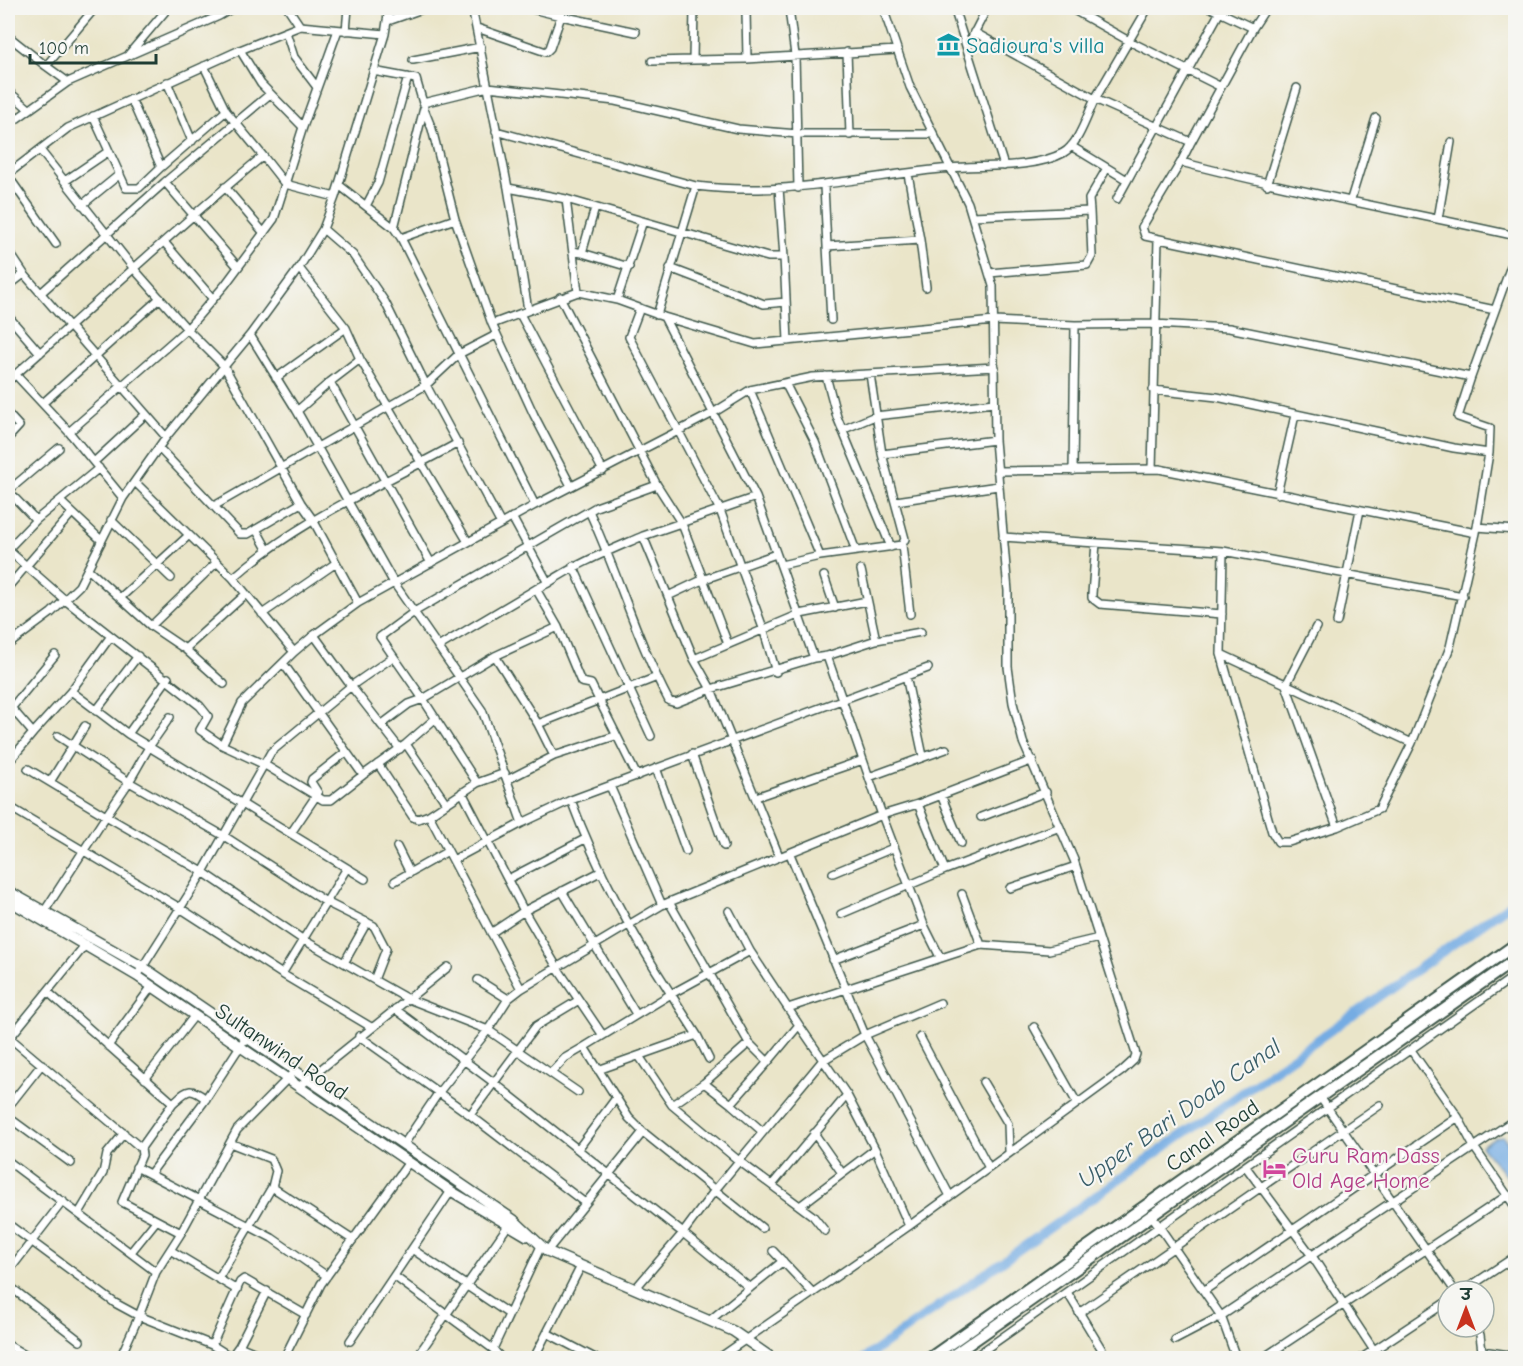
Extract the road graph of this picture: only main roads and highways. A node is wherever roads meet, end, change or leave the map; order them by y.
1 (8, 891) edge
2 (8, 900) edge
3 (43, 914) junction
4 (1515, 944) edge
5 (1515, 959) edge
6 (140, 972) junction
7 (531, 1239) junction
8 (772, 1359) edge
9 (930, 1359) edge
10 (949, 1359) edge

1 - 3 main road
2 - 3 main road, Sultanwind Road
3 - 6 main road
3 - 6 main road, Sultanwind Road
4 - 9 main road, Canal Road
5 - 10 main road, Canal Road
6 - 7 main road
6 - 7 main road, Sultanwind Road
7 - 8 main road

